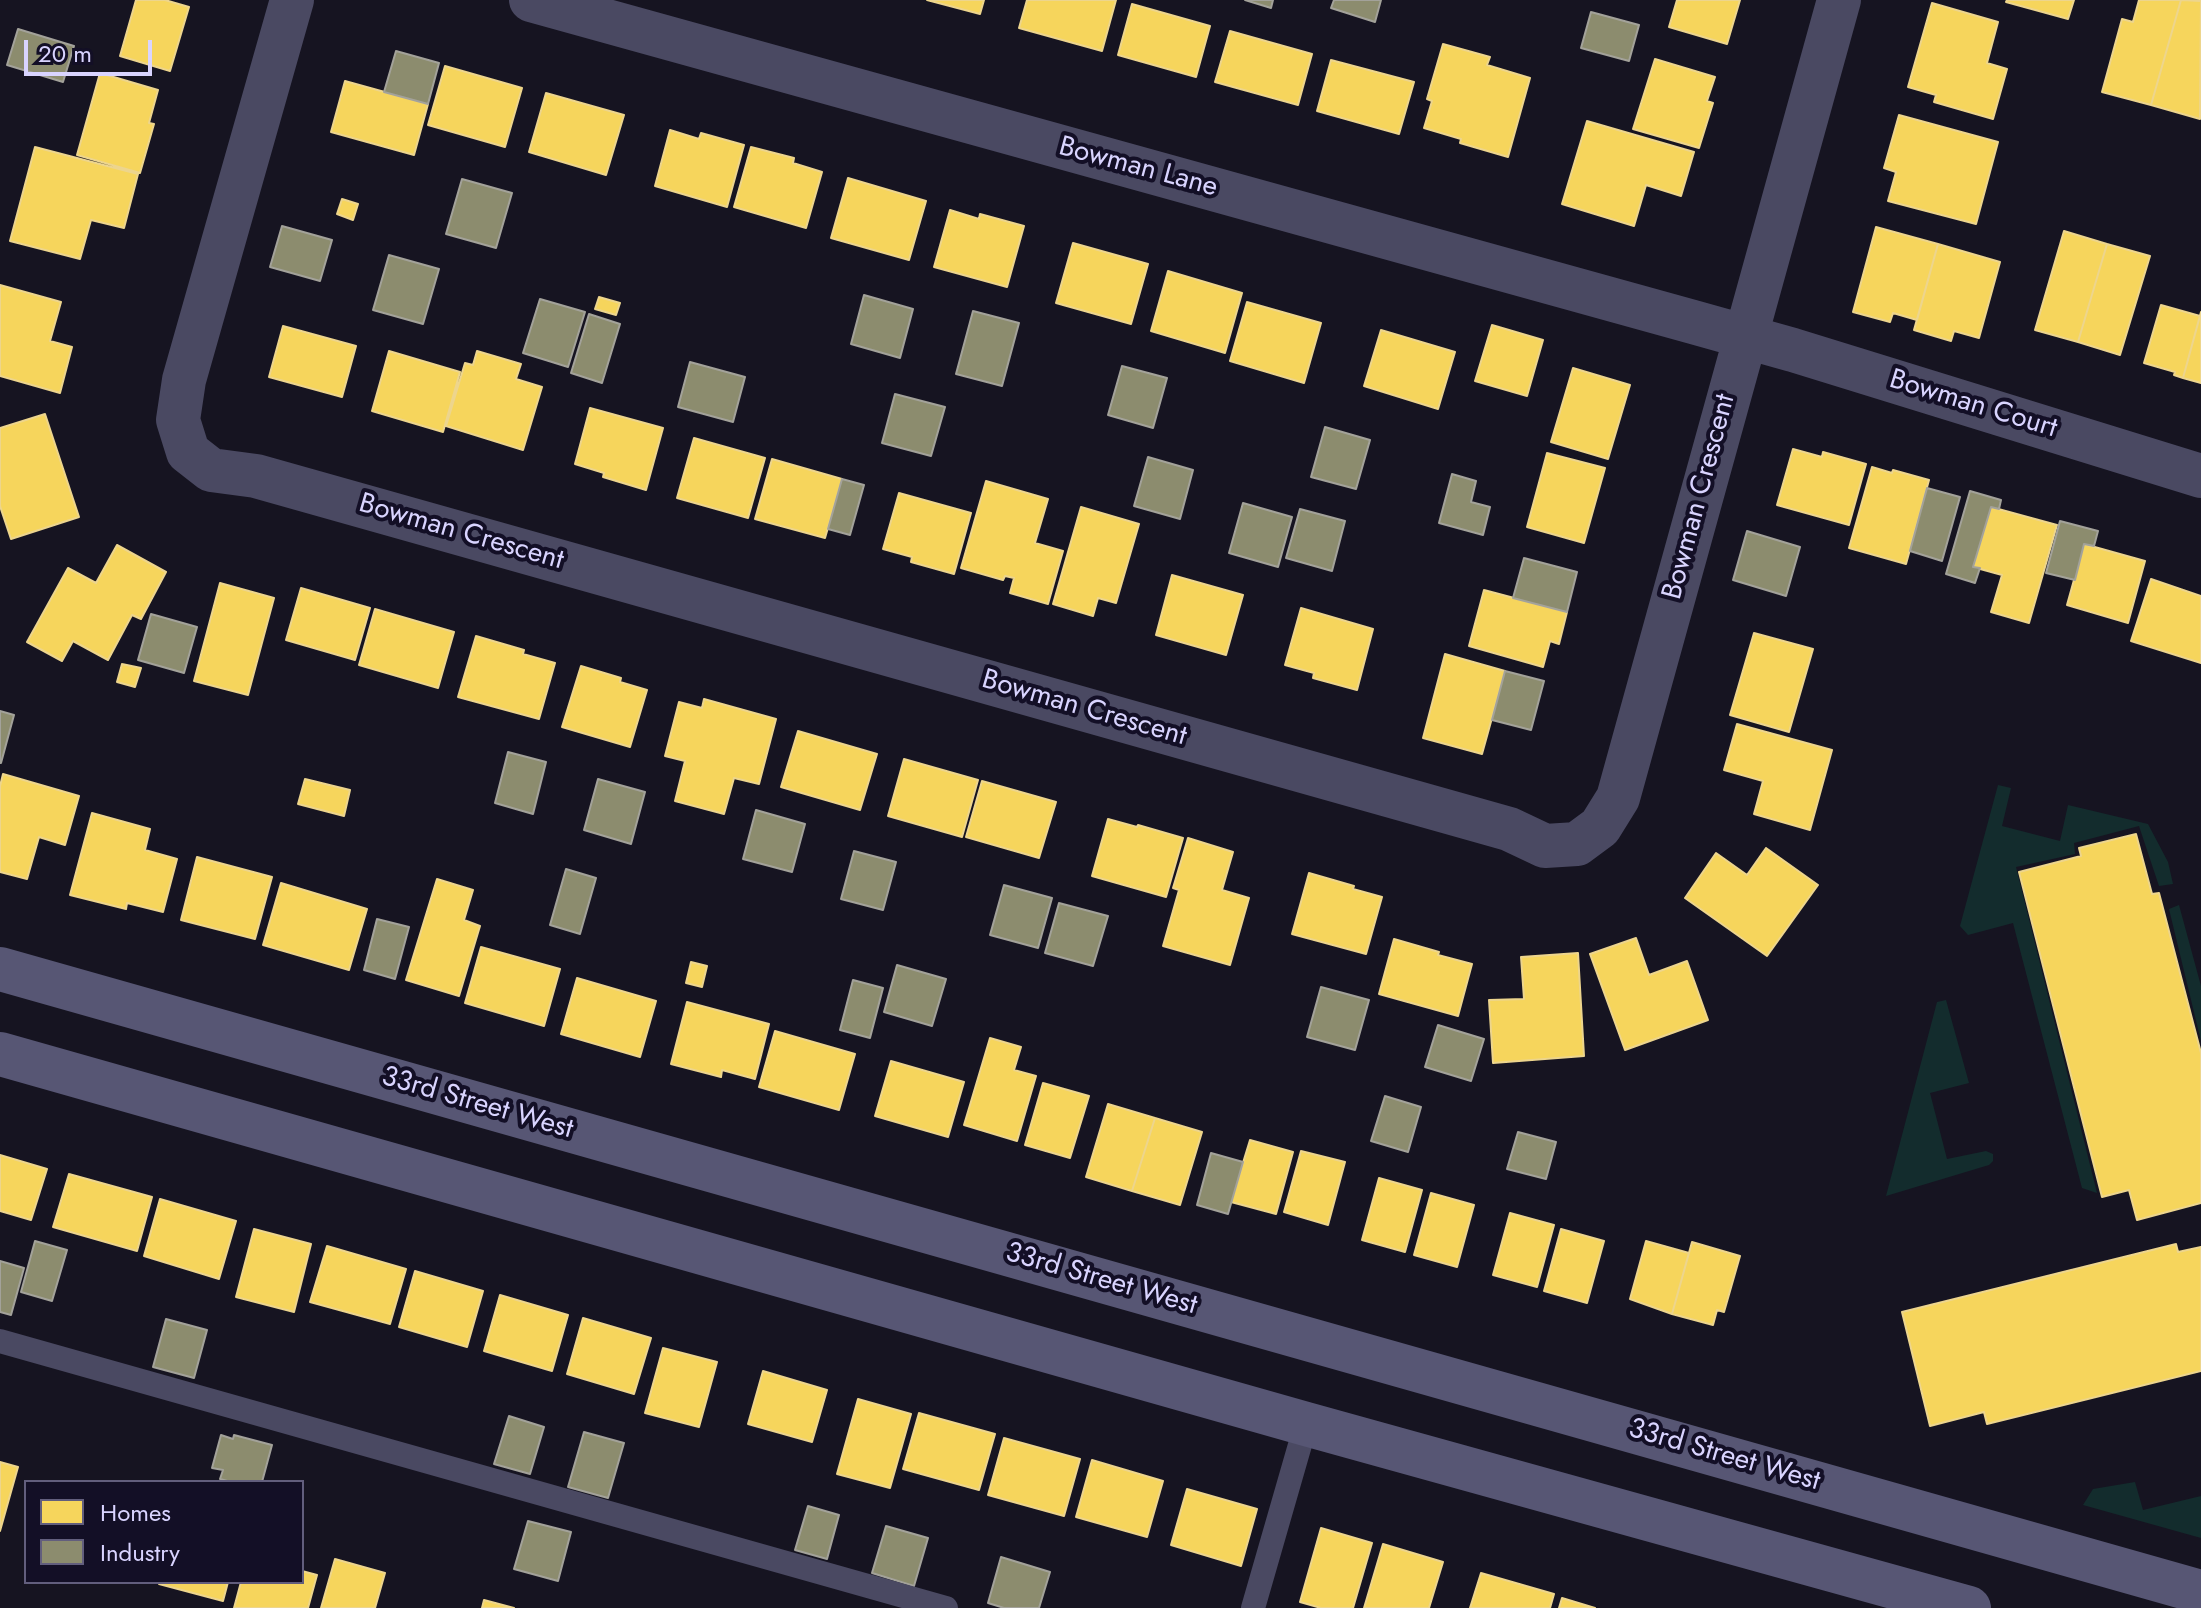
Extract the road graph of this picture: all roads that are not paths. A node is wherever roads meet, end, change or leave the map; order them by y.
1 (292, 0) edge
2 (531, 0) edge
3 (1839, 0) edge
4 (1744, 337) junction
5 (2201, 476) edge
6 (0, 969) edge
7 (0, 1054) edge
8 (0, 1341) edge
9 (1306, 1424) junction
10 (2201, 1592) edge
11 (946, 1608) edge
12 (1253, 1608) edge
13 (1969, 1608) edge

1 - 4 street, Bowman Crescent
2 - 4 street, Bowman Lane
3 - 4 street, Bowman Crescent
4 - 5 street, Bowman Court
6 - 10 main road, 33rd Street West
7 - 9 main road
8 - 11 lane
9 - 12 lane
9 - 13 main road

